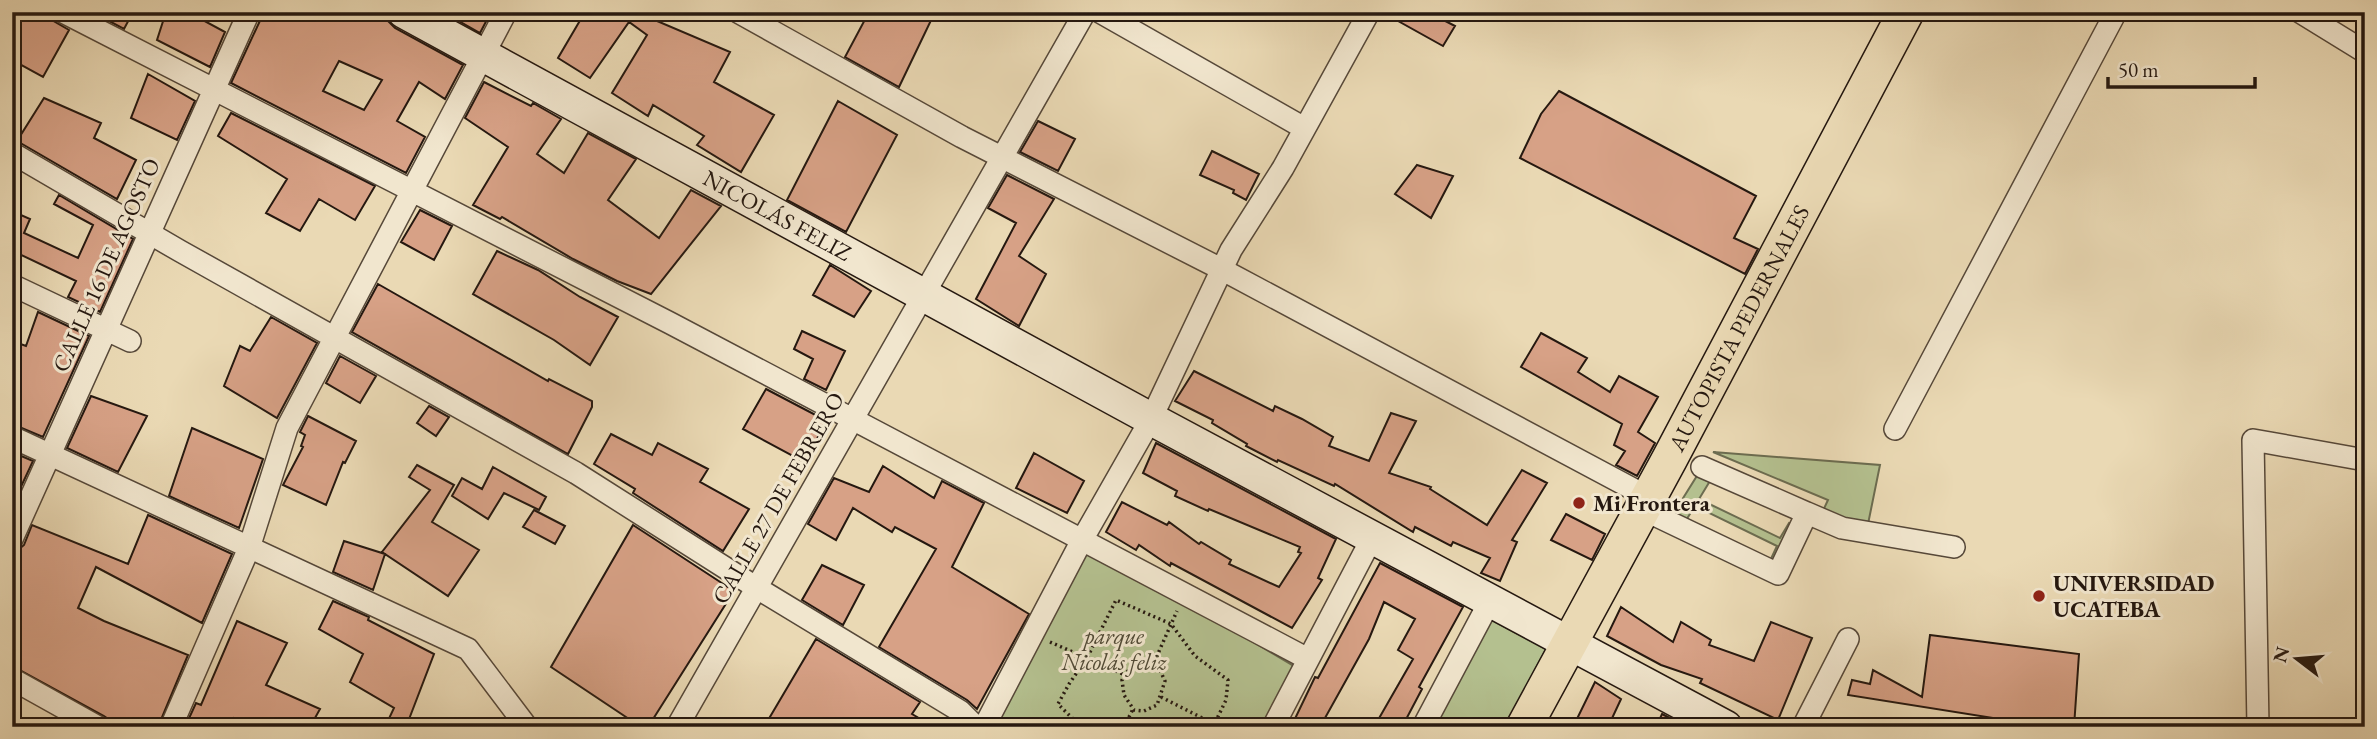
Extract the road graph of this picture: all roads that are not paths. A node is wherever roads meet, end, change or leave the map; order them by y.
1 (63, 12) edge
2 (249, 12) edge
3 (404, 12) edge
4 (506, 12) edge
5 (738, 12) edge
6 (1085, 12) edge
7 (1100, 12) edge
8 (1369, 12) edge
9 (1906, 12) edge
10 (2116, 12) edge
11 (2300, 12) edge
12 (2365, 52) edge
13 (482, 55) junction
14 (214, 90) junction
15 (1304, 128) junction
16 (12, 153) edge
17 (1003, 158) junction
18 (411, 190) junction
19 (149, 233) junction
20 (1221, 269) junction
21 (12, 285) edge
22 (924, 296) junction
23 (106, 330) junction
24 (334, 338) junction
25 (130, 341) dead end
26 (1151, 419) junction
27 (853, 420) junction
28 (1895, 429) dead end
29 (12, 437) edge
30 (50, 455) junction
31 (2365, 460) edge
32 (1702, 467) dead end
33 (1645, 503) junction
34 (1807, 513) junction
35 (1373, 536) junction
36 (12, 539) edge
37 (1082, 540) junction
38 (1954, 547) dead end
39 (249, 548) junction
40 (757, 588) junction
41 (1491, 600) junction
42 (1848, 639) dead end
43 (1571, 643) junction
44 (1308, 659) junction
45 (12, 679) edge
46 (98, 727) edge
47 (171, 727) edge
48 (527, 727) edge
49 (677, 727) edge
50 (976, 727) edge
51 (984, 727) edge
52 (1273, 727) edge
53 (1423, 727) edge
54 (1524, 727) edge
55 (1727, 727) edge
56 (1803, 727) edge
57 (2258, 727) edge

1 - 14 street
2 - 14 street, CALLE 16 DE AGOSTO
3 - 13 main road, NICOLÁS FELIZ
4 - 13 street
5 - 17 street
6 - 17 street, CALLE 27 DE FEBRERO
7 - 15 street
8 - 15 street
9 - 33 main road, AUTOPISTA PEDERNALES
10 - 28 street
11 - 12 street
13 - 18 street
13 - 22 main road, NICOLÁS FELIZ
14 - 18 street
14 - 19 street, CALLE 16 DE AGOSTO
15 - 20 street
16 - 19 street
17 - 20 street
17 - 22 street, CALLE 27 DE FEBRERO
18 - 24 street
18 - 27 street
19 - 23 street, CALLE 16 DE AGOSTO
19 - 24 street
20 - 26 street
20 - 33 street
21 - 23 street
22 - 26 main road, NICOLÁS FELIZ
22 - 27 street, CALLE 27 DE FEBRERO
23 - 25 street
23 - 30 street, CALLE 16 DE AGOSTO
24 - 39 street
24 - 40 street
26 - 35 main road, NICOLÁS FELIZ
26 - 37 street
27 - 37 street
27 - 40 street, CALLE 27 DE FEBRERO
29 - 30 street
30 - 36 street, CALLE 16 DE AGOSTO
30 - 39 street
31 - 57 street
32 - 34 street
33 - 34 street
33 - 43 main road, AUTOPISTA PEDERNALES
34 - 38 street
35 - 41 main road, NICOLÁS FELIZ
35 - 44 street
37 - 44 street
37 - 51 street
39 - 47 street
39 - 48 street
40 - 49 street, CALLE 27 DE FEBRERO
40 - 50 street
41 - 43 main road, NICOLÁS FELIZ
41 - 53 street
42 - 56 street
43 - 54 main road, AUTOPISTA PEDERNALES
43 - 55 main road, NICOLÁS FELIZ
44 - 52 street
45 - 46 street

